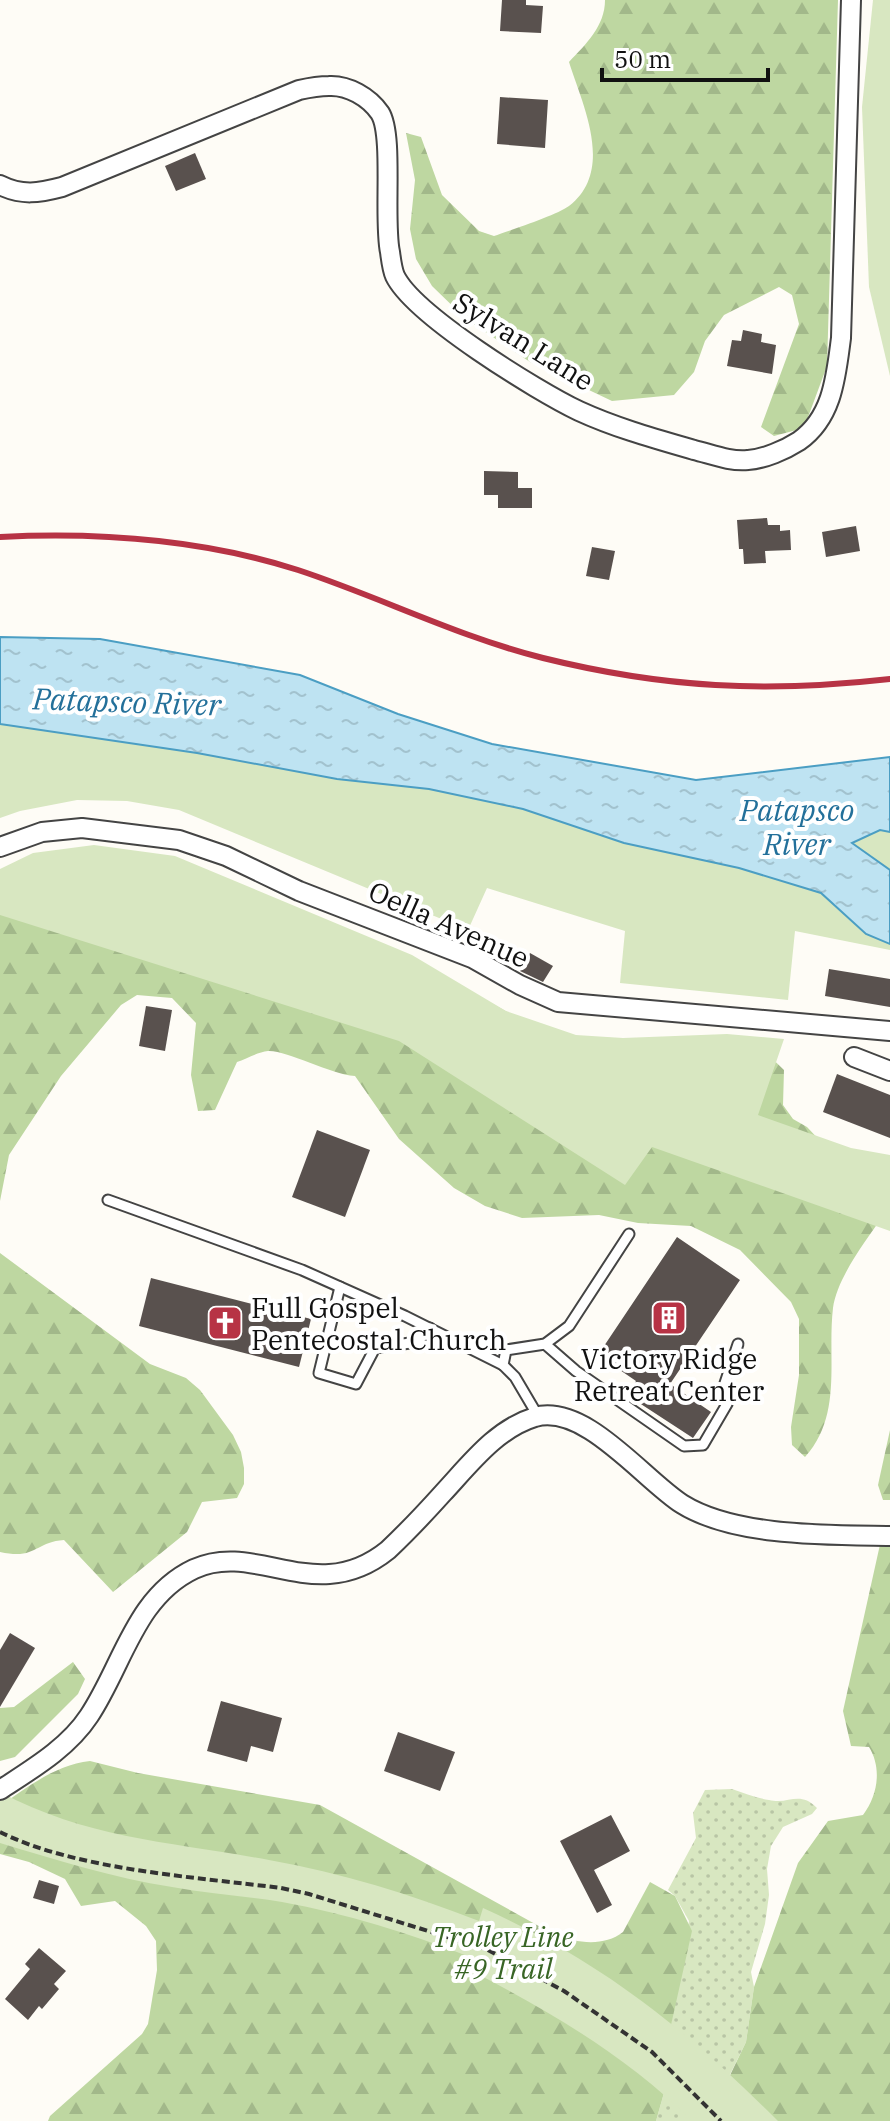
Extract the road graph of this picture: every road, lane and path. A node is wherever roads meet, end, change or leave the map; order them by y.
1 (851, 0) edge
2 (0, 185) edge
3 (0, 847) edge
4 (890, 1031) edge
5 (854, 1057) dead end
6 (890, 1071) edge
7 (108, 1200) dead end
8 (629, 1234) dead end
9 (340, 1287) junction
10 (430, 1328) junction
11 (545, 1344) junction
12 (738, 1344) dead end
13 (503, 1365) junction
14 (538, 1416) junction
15 (890, 1536) edge
16 (0, 1790) edge
17 (0, 1832) edge
18 (721, 2121) edge

1 - 2 street, Sylvan Lane
3 - 4 street, Oella Avenue
5 - 6 street
7 - 9 lane
8 - 11 lane
9 - 10 lane
9 - 10 lane
10 - 13 lane
11 - 12 lane
11 - 13 lane
13 - 14 lane
14 - 15 street
14 - 16 street
17 - 18 path

